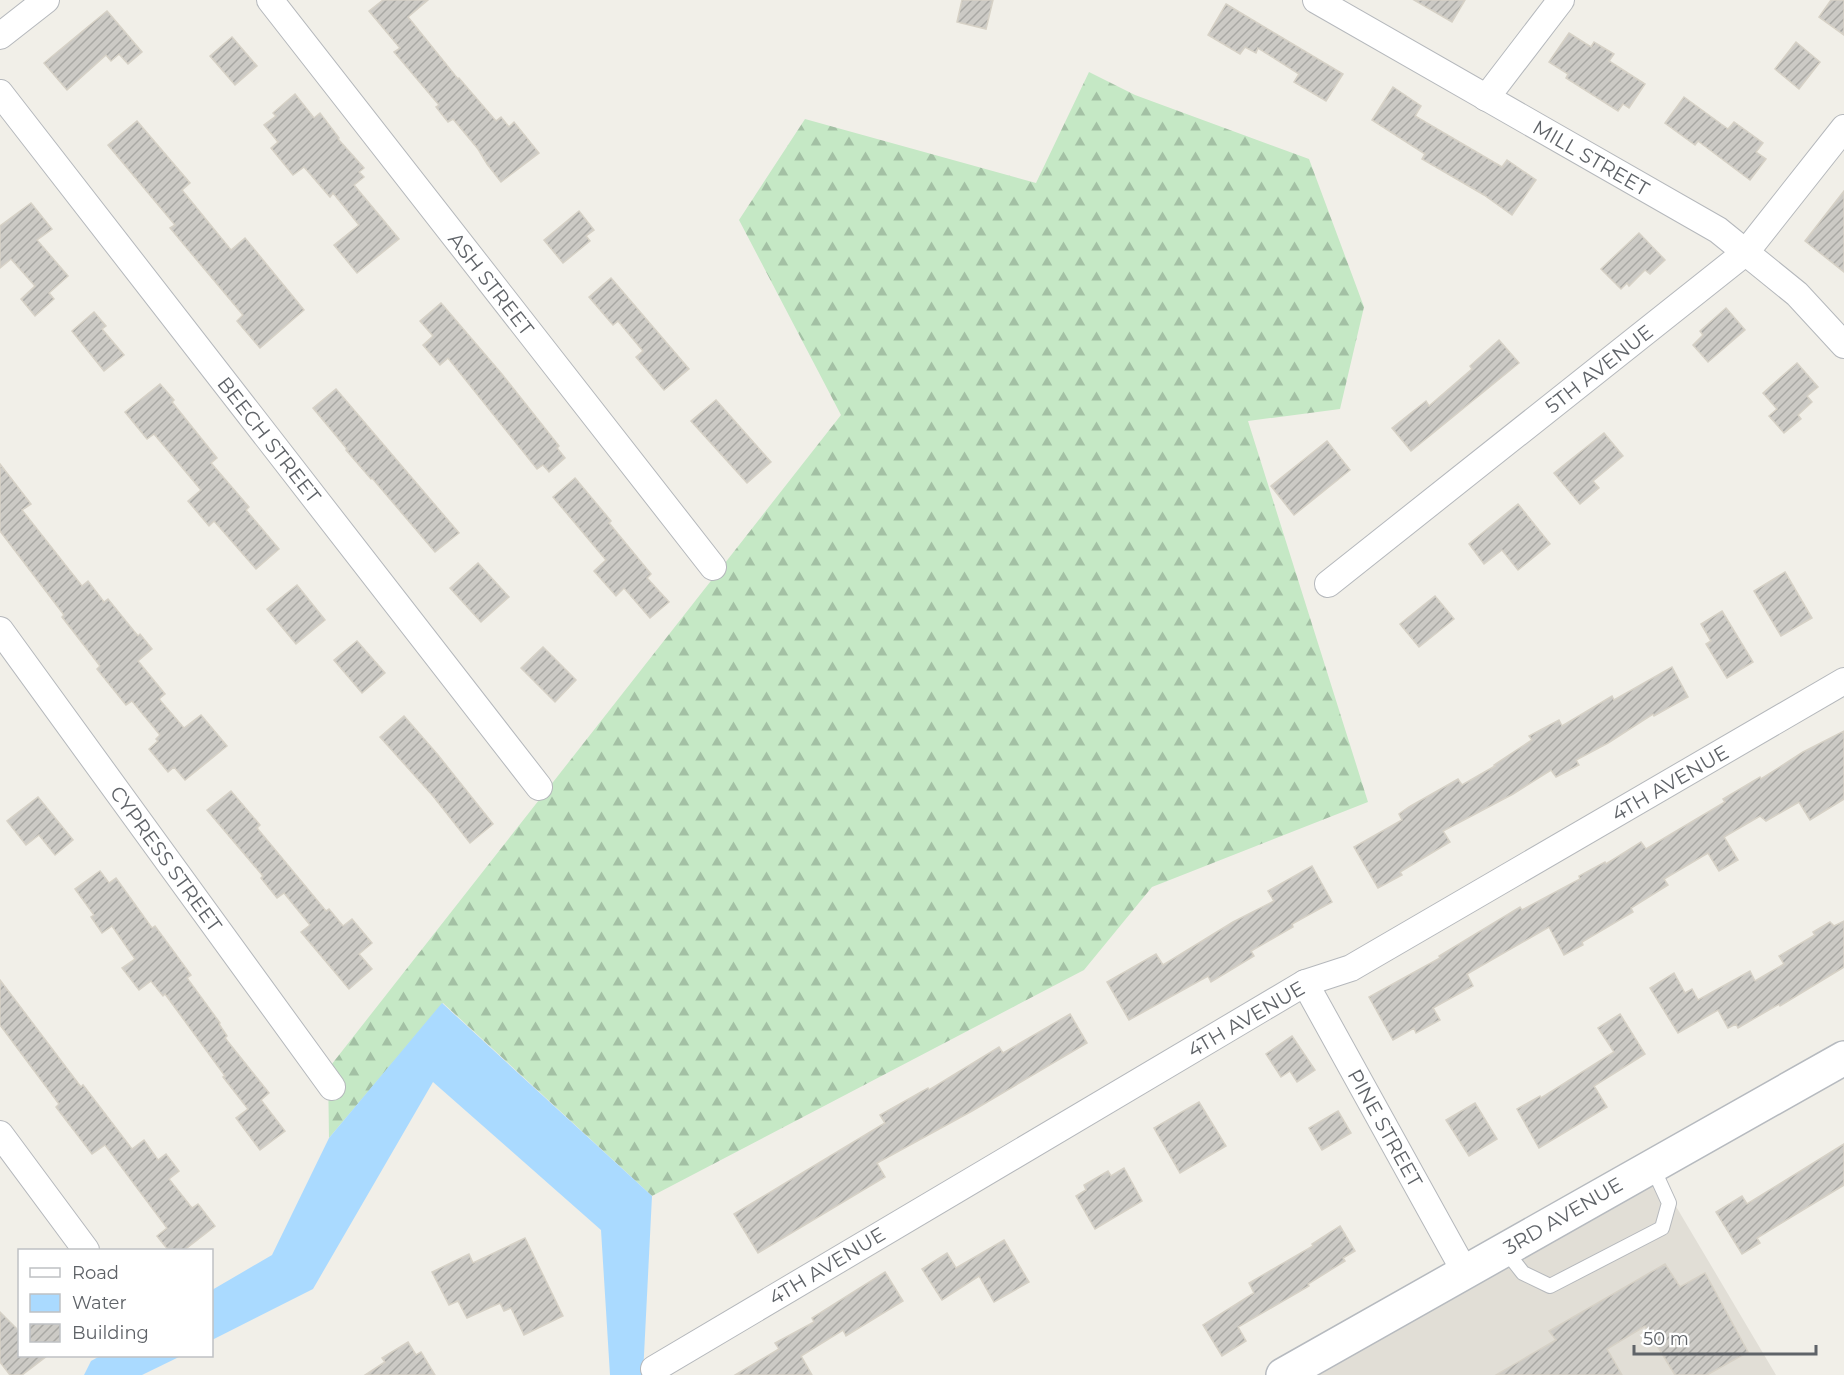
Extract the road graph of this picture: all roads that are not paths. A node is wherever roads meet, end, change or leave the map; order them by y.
1 (46, 0) edge
2 (270, 0) edge
3 (1316, 0) edge
4 (1560, 0) edge
5 (0, 36) edge
6 (0, 93) edge
7 (1486, 98) junction
8 (1844, 128) edge
9 (1746, 252) junction
10 (1844, 345) edge
11 (713, 567) dead end
12 (1328, 584) dead end
13 (0, 630) edge
14 (1844, 681) edge
15 (539, 787) dead end
16 (1305, 983) junction
17 (1844, 1058) edge
18 (332, 1087) dead end
19 (0, 1134) edge
20 (1652, 1166) junction
21 (85, 1249) edge
22 (1505, 1250) junction
23 (1465, 1272) junction
24 (654, 1369) dead end
25 (1283, 1375) edge

1 - 5 street
2 - 11 street, ASH STREET
3 - 7 street, MILL STREET
4 - 7 street
6 - 15 street, BEECH STREET
7 - 9 street, MILL STREET
8 - 9 street, 5TH AVENUE
9 - 10 street, MILL STREET
9 - 12 street, 5TH AVENUE
13 - 18 street, CYPRESS STREET
14 - 16 street, 4TH AVENUE
16 - 23 street, PINE STREET
16 - 24 street, 4TH AVENUE
17 - 20 main road, 3RD AVENUE
19 - 21 street
20 - 22 main road, 3RD AVENUE
20 - 22 lane
22 - 23 main road, 3RD AVENUE
23 - 25 main road, 3RD AVENUE

